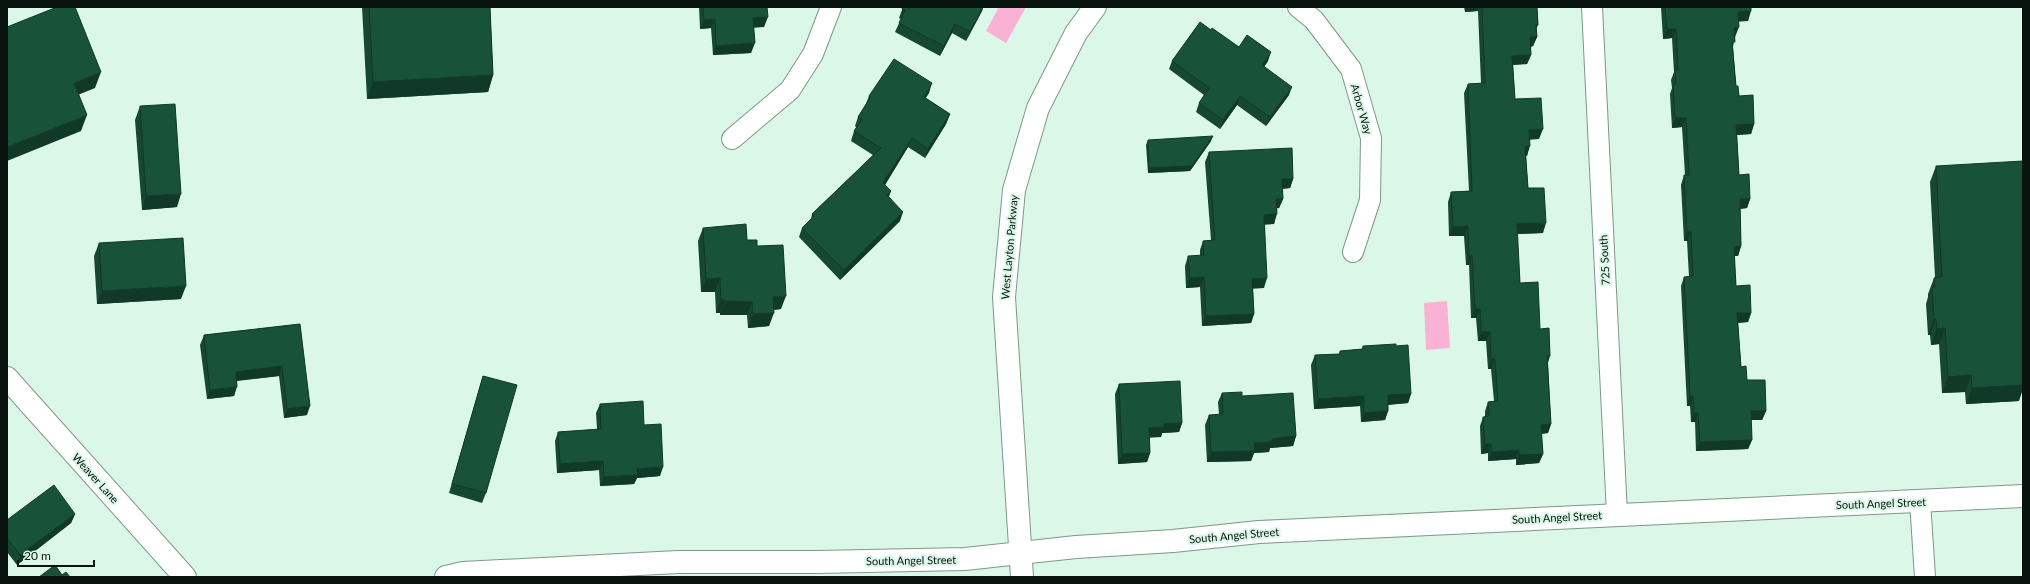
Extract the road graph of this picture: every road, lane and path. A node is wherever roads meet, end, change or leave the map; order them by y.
1 (831, 7) edge
2 (1095, 7) edge
3 (1298, 7) edge
4 (1592, 7) edge
5 (732, 139) dead end
6 (1352, 252) dead end
7 (7, 378) edge
8 (2023, 496) edge
9 (1920, 501) junction
10 (1617, 514) junction
11 (1020, 553) junction
12 (185, 577) edge
13 (446, 577) edge
14 (1022, 577) edge
15 (1924, 577) edge

1 - 5 street
2 - 11 main road, West Layton Parkway
3 - 6 street, Arbor Way
4 - 10 street, 725 South
7 - 12 main road, Weaver Lane
8 - 9 main road, South Angel Street
9 - 10 main road, South Angel Street
9 - 15 street
10 - 11 main road, South Angel Street
11 - 13 main road, South Angel Street
11 - 14 main road, West Layton Parkway

